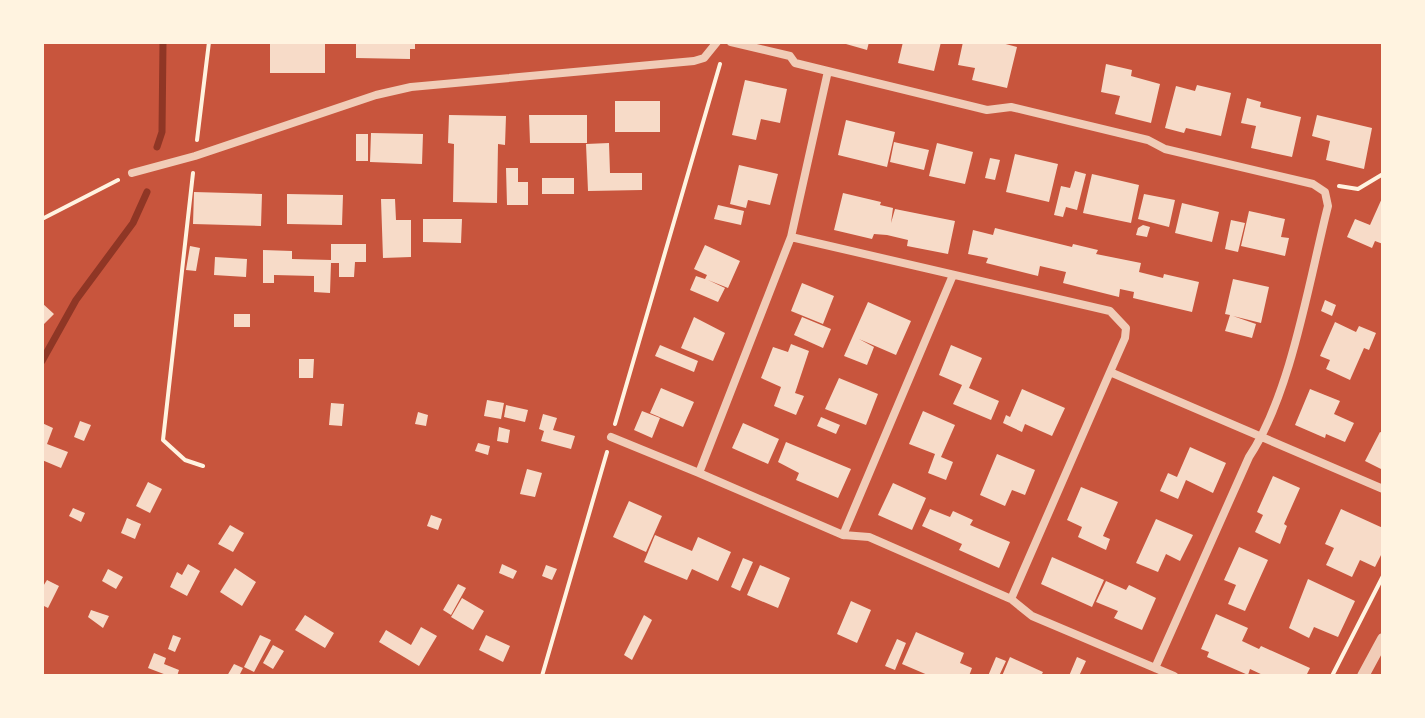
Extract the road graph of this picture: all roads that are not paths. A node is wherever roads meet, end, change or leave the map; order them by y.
1 (731, 42) edge
2 (714, 46) edge
3 (828, 71) junction
4 (132, 173) road end
5 (791, 237) junction
6 (953, 275) junction
7 (1110, 372) junction
8 (611, 437) road end
9 (1263, 437) junction
10 (699, 473) junction
11 (1383, 489) edge
12 (843, 535) junction
13 (1011, 599) junction
14 (1383, 639) edge
15 (1155, 668) junction
16 (1174, 676) edge
17 (1363, 676) edge

1 - 3 street
2 - 4 street
3 - 5 street
3 - 9 street
5 - 6 street
5 - 10 street
6 - 7 street
6 - 12 street
7 - 9 street
7 - 13 street
8 - 10 street
9 - 11 street
9 - 15 street
10 - 12 street
12 - 13 street
13 - 15 street
14 - 17 street
15 - 16 street

